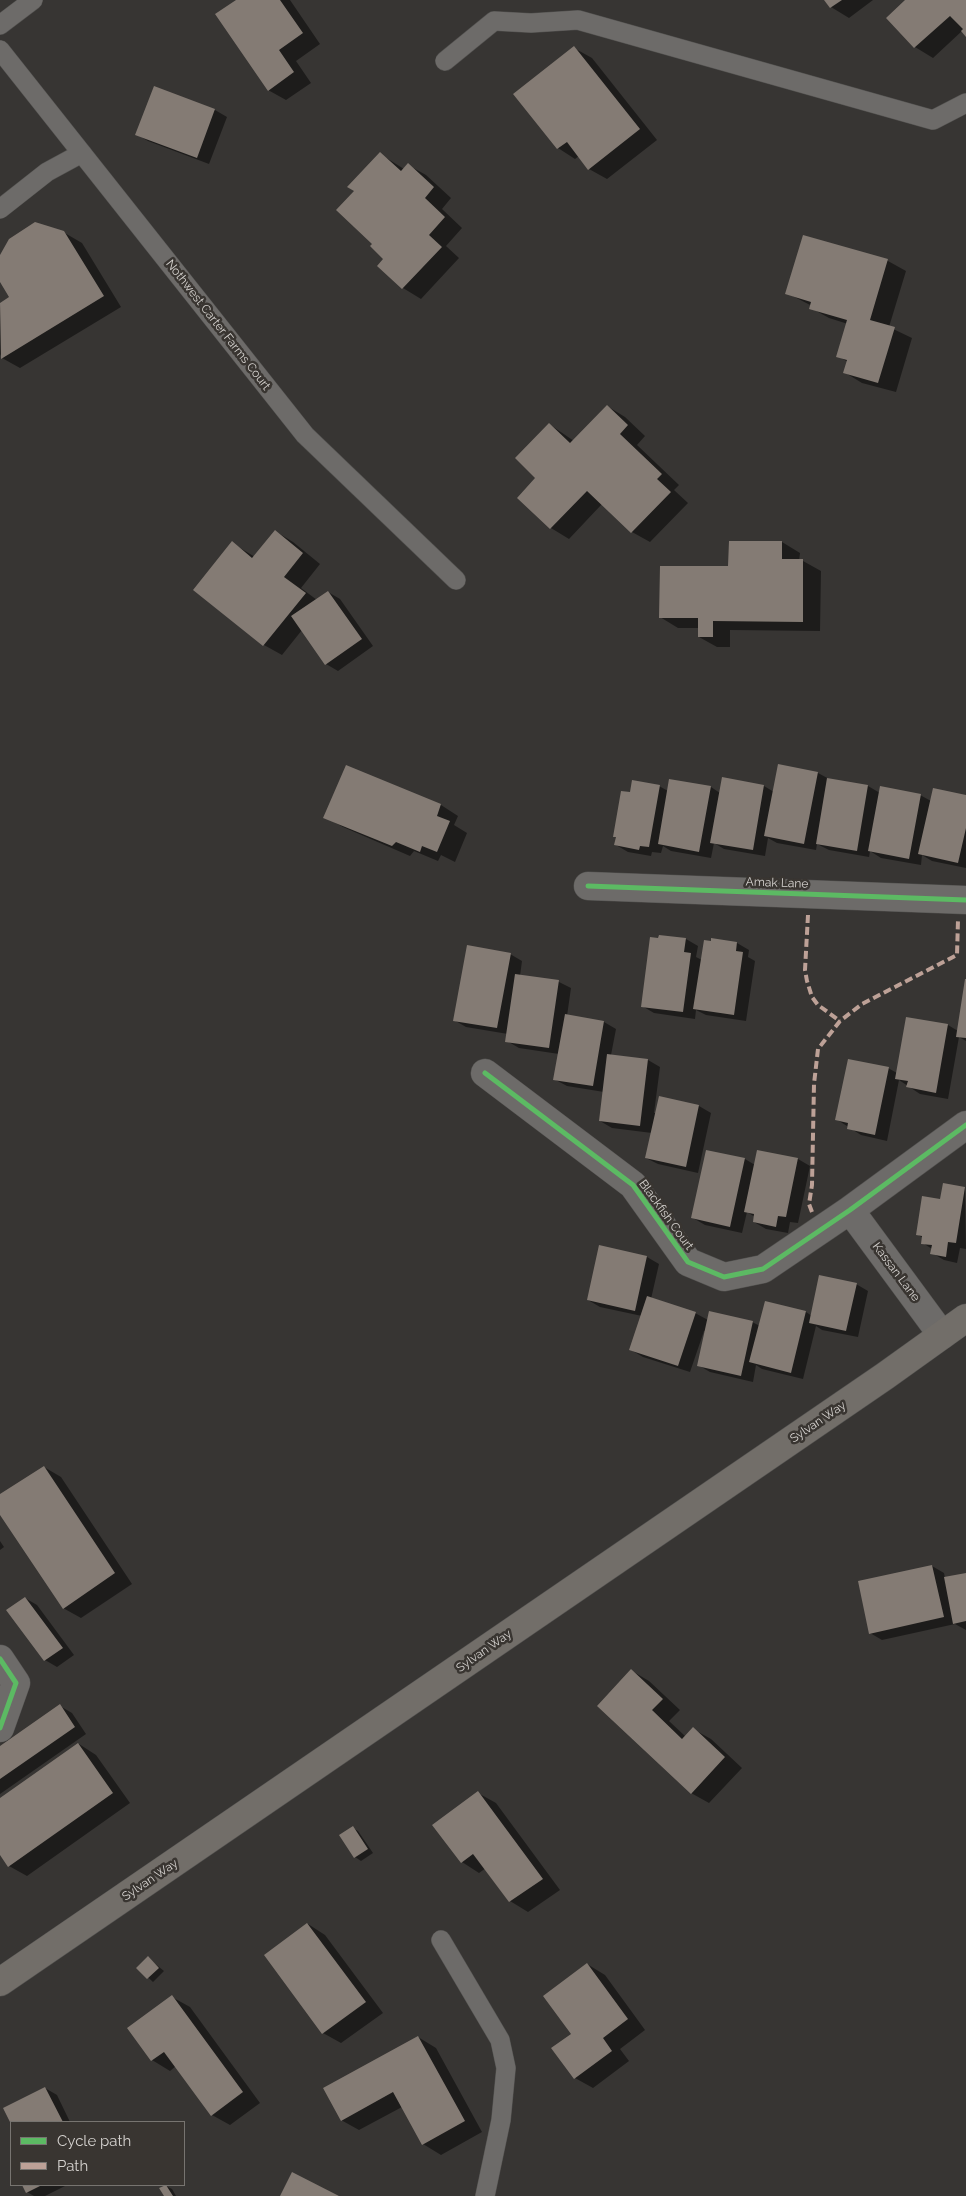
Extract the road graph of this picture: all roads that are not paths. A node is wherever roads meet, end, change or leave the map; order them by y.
1 (33, 0) edge
2 (0, 25) edge
3 (0, 50) edge
4 (445, 61) dead end
5 (966, 102) edge
6 (82, 153) junction
7 (0, 209) edge
8 (456, 580) dead end
9 (588, 886) dead end
10 (966, 900) edge
11 (485, 1073) dead end
12 (966, 1125) edge
13 (850, 1210) junction
14 (966, 1318) edge
15 (942, 1335) junction
16 (0, 1659) edge
17 (0, 1728) edge
18 (441, 1940) dead end
19 (0, 1982) edge
20 (485, 2196) edge

1 - 2 lane
3 - 6 lane, Nothwest Carter Farms Court
4 - 5 lane
6 - 7 lane
6 - 8 lane, Nothwest Carter Farms Court
9 - 10 street, Amak Lane
11 - 13 street, Blackfish Court
12 - 13 street, Blackfish Court
13 - 15 street, Kassan Lane
14 - 15 main road, Sylvan Way
15 - 19 main road, Sylvan Way
16 - 17 street
18 - 20 lane

